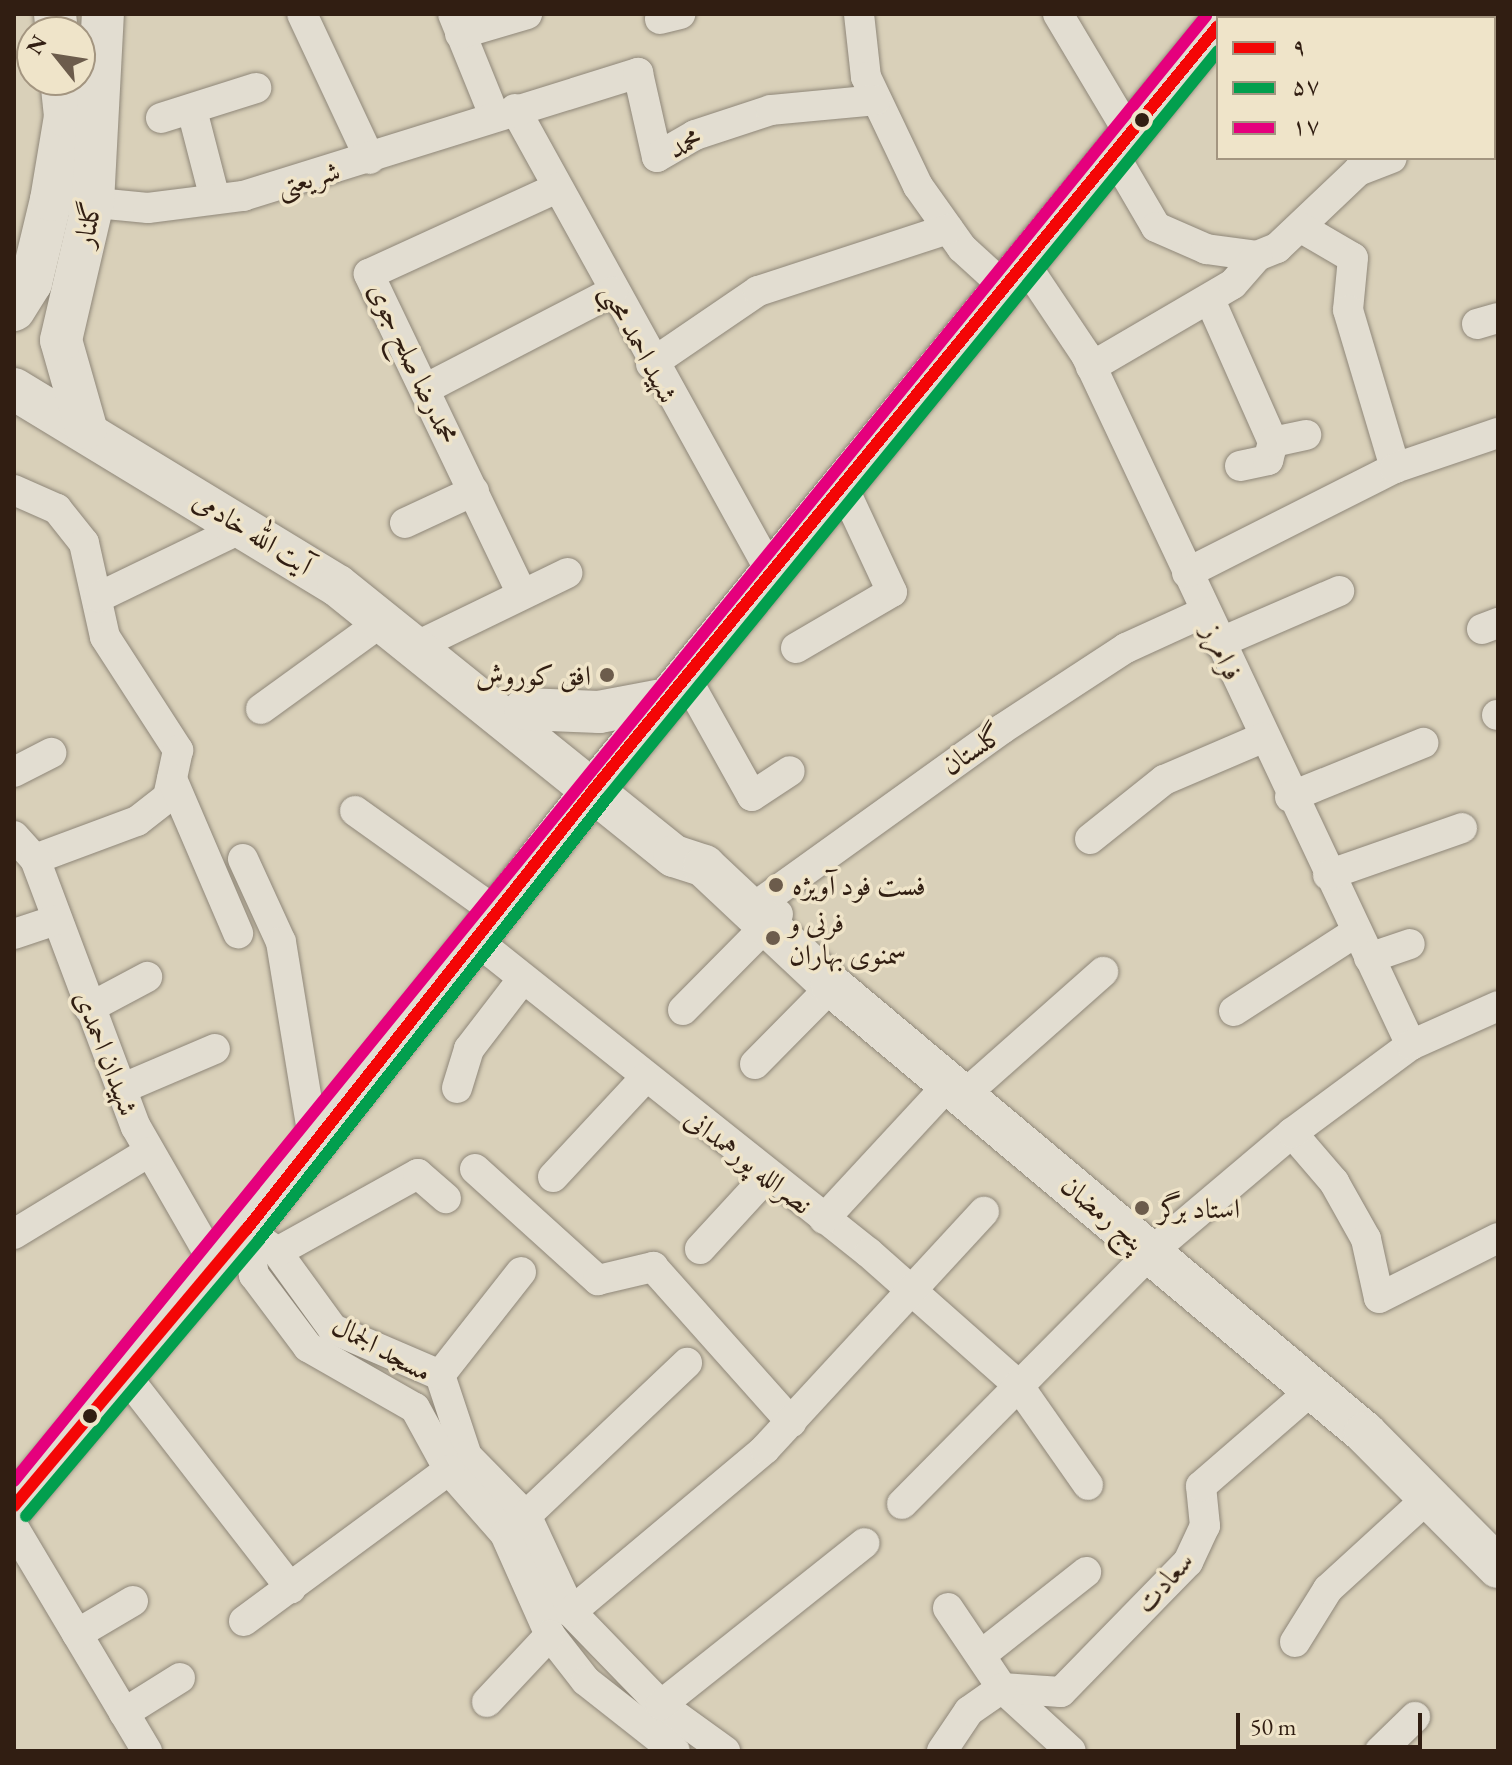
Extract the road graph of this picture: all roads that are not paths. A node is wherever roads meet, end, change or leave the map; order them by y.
1 (103, 14) edge
2 (302, 14) edge
3 (527, 14) edge
4 (859, 14) edge
5 (1058, 14) edge
6 (457, 24) edge
7 (1216, 28) edge
8 (256, 88) dead end
9 (63, 96) edge
10 (876, 100) junction
11 (192, 110) junction
12 (504, 112) junction
13 (161, 118) dead end
14 (1122, 145) junction
15 (370, 159) junction
16 (1381, 160) edge
17 (1358, 164) edge
18 (557, 188) junction
19 (215, 199) junction
20 (51, 200) junction
21 (93, 203) junction
22 (1300, 227) junction
23 (948, 229) junction
24 (1257, 256) junction
25 (1016, 276) junction
26 (612, 292) junction
27 (1210, 300) junction
28 (14, 310) edge
29 (651, 364) junction
30 (1091, 367) junction
31 (14, 389) edge
32 (425, 389) junction
33 (86, 428) junction
34 (1498, 433) edge
35 (1306, 435) dead end
36 (1273, 442) junction
37 (1240, 466) dead end
38 (1395, 468) junction
39 (844, 489) junction
40 (14, 490) edge
41 (474, 491) junction
42 (405, 523) dead end
43 (248, 525) junction
44 (567, 573) dead end
45 (1187, 573) junction
46 (772, 574) junction
47 (1339, 591) dead end
48 (522, 594) junction
49 (99, 597) junction
50 (1205, 612) junction
51 (384, 620) junction
52 (1219, 643) junction
53 (419, 645) junction
54 (796, 648) dead end
55 (677, 688) junction
56 (261, 709) dead end
57 (522, 722) junction
58 (1262, 738) junction
59 (1423, 743) dead end
60 (51, 753) dead end
61 (790, 771) dead end
62 (14, 772) edge
63 (172, 779) junction
64 (602, 780) junction
65 (1290, 797) junction
66 (355, 811) dead end
67 (1462, 828) dead end
68 (14, 836) edge
69 (1090, 839) dead end
70 (657, 840) junction
71 (546, 851) junction
72 (35, 859) junction
73 (243, 859) dead end
74 (704, 866) junction
75 (1328, 875) junction
76 (766, 915) junction
77 (56, 920) junction
78 (488, 927) junction
79 (238, 933) dead end
80 (14, 934) edge
81 (1410, 944) dead end
82 (1362, 945) junction
83 (1103, 972) dead end
84 (147, 977) dead end
85 (522, 980) junction
86 (832, 986) junction
87 (1498, 1006) edge
88 (89, 1008) junction
89 (683, 1010) dead end
90 (1234, 1011) dead end
91 (1411, 1045) junction
92 (215, 1049) dead end
93 (755, 1064) dead end
94 (644, 1079) junction
95 (457, 1088) dead end
96 (121, 1089) junction
97 (956, 1090) junction
98 (1292, 1133) junction
99 (314, 1144) junction
100 (149, 1152) junction
101 (475, 1169) dead end
102 (768, 1175) junction
103 (553, 1177) dead end
104 (446, 1198) dead end
105 (984, 1212) dead end
106 (824, 1219) junction
107 (14, 1234) edge
108 (1498, 1238) edge
109 (261, 1241) junction
110 (700, 1249) dead end
111 (1151, 1252) junction
112 (216, 1266) junction
113 (521, 1272) dead end
114 (914, 1294) junction
115 (687, 1363) dead end
116 (440, 1375) junction
117 (126, 1376) junction
118 (1018, 1385) junction
119 (1313, 1389) junction
120 (791, 1422) junction
121 (449, 1470) junction
122 (1088, 1485) dead end
123 (19, 1487) edge
124 (1430, 1496) junction
125 (902, 1504) dead end
126 (516, 1526) junction
127 (14, 1528) edge
128 (865, 1543) dead end
129 (1498, 1567) edge
130 (1086, 1572) dead end
131 (291, 1589) junction
132 (133, 1601) dead end
133 (948, 1608) dead end
134 (571, 1612) junction
135 (244, 1621) dead end
136 (77, 1634) junction
137 (550, 1635) junction
138 (1295, 1642) dead end
139 (981, 1655) junction
140 (180, 1678) dead end
141 (1002, 1688) junction
142 (487, 1702) dead end
143 (661, 1705) junction
144 (124, 1713) junction
145 (1415, 1717) dead end
146 (147, 1751) edge
147 (675, 1751) edge
148 (725, 1751) edge
149 (942, 1751) edge
150 (1071, 1751) edge
151 (1380, 1751) edge

1 - 21 main road, گلنار
2 - 15 street
3 - 6 street
4 - 10 street, فرامرز
5 - 14 street
6 - 12 street, شهید احمد محبی
7 - 14 main road
8 - 11 street
9 - 20 main road, گلنار
10 - 12 street, محمد
10 - 23 street, فرامرز
11 - 13 street
11 - 19 street
12 - 15 street, شریعتی
12 - 18 street, شهید احمد محبی
14 - 24 street
14 - 25 main road
15 - 19 street, شریعتی
16 - 17 street
17 - 22 street
18 - 26 street, شهید احمد محبی
18 - 32 street, محمدرضا صلح جوی
19 - 21 street, شریعتی
20 - 21 street, شریعتی
20 - 28 main road, گلنار
21 - 33 main road, گلنار
22 - 24 street
22 - 38 street
23 - 25 street, فرامرز
23 - 29 street
24 - 27 street
25 - 30 street, فرامرز
25 - 39 main road
26 - 29 street, شهید احمد محبی
26 - 32 street
27 - 30 street
27 - 36 street
29 - 46 street, شهید احمد محبی
30 - 45 street, فرامرز
31 - 33 main road, آیت الله خادمی
32 - 41 street, محمدرضا صلح جوی
33 - 43 main road, آیت الله خادمی
34 - 38 street
35 - 36 street
36 - 37 street
38 - 45 street
39 - 46 main road
39 - 54 street
40 - 49 street
41 - 42 street
41 - 48 street, محمدرضا صلح جوی
43 - 49 street
43 - 51 main road, آیت الله خادمی
44 - 48 street
45 - 50 street, فرامرز
46 - 55 main road
47 - 52 street
48 - 53 street
49 - 63 street
50 - 52 street, فرامرز
50 - 76 street, گلستان
51 - 53 main road, آیت الله خادمی
51 - 56 street
52 - 58 street, فرامرز
53 - 57 main road, آیت الله خادمی
55 - 57 main road
55 - 61 street
55 - 64 main road
57 - 64 main road, آیت الله خادمی
57 - 71 main road
58 - 65 street, فرامرز
58 - 69 street
59 - 65 street
60 - 62 street
63 - 72 street
63 - 79 street
64 - 70 main road, پنج رمضان
64 - 71 main road
64 - 74 main road, پنج رمضان
65 - 75 street, فرامرز
66 - 78 street, نصرالله پورهمدانی
67 - 75 street
68 - 72 street, شهیدان احمدی
70 - 71 main road
70 - 74 main road, پنج رمضان
71 - 78 main road
72 - 77 street, شهیدان احمدی
73 - 99 street
74 - 76 main road, پنج رمضان
75 - 82 street, فرامرز
76 - 86 main road, پنج رمضان
76 - 89 street, گلستان
77 - 80 street
77 - 88 street, شهیدان احمدی
78 - 85 street, نصرالله پورهمدانی
78 - 99 main road
81 - 82 street
82 - 90 street
82 - 91 street, فرامرز
83 - 97 street
84 - 88 street
85 - 94 street, نصرالله پورهمدانی
85 - 95 street
86 - 93 street
86 - 97 main road, پنج رمضان
87 - 91 street
88 - 96 street, شهیدان احمدی
91 - 98 street
92 - 96 street
94 - 102 street, نصرالله پورهمدانی
94 - 103 street
96 - 100 street, شهیدان احمدی
97 - 106 street
97 - 111 main road, پنج رمضان
98 - 108 street
98 - 111 street
99 - 109 main road
100 - 107 street
100 - 112 street, شهیدان احمدی
101 - 120 street
102 - 106 street, نصرالله پورهمدانی
102 - 110 street
104 - 109 street
105 - 114 street
106 - 114 street, نصرالله پورهمدانی
109 - 112 main road
109 - 116 street, مسجد الجمال
109 - 121 street, مسجد الجمال
111 - 118 street
111 - 119 main road, پنج رمضان
112 - 117 main road
113 - 116 street
114 - 118 street, نصرالله پورهمدانی
114 - 120 street
115 - 126 street
116 - 126 street, مسجد الجمال
117 - 123 main road
117 - 131 street
118 - 122 street, نصرالله پورهمدانی
118 - 125 street
119 - 124 main road, پنج رمضان
119 - 141 street, سعادت
120 - 134 street
121 - 126 street, مسجد الجمال
121 - 131 street
124 - 129 main road, پنج رمضان
124 - 138 street
126 - 134 street, مسجد الجمال
126 - 137 street, مسجد الجمال
127 - 136 street
128 - 143 street
130 - 139 street
131 - 135 street
132 - 136 street
133 - 139 street
134 - 143 street, مسجد الجمال
136 - 144 street
137 - 142 street
137 - 147 street, مسجد الجمال
139 - 141 street
140 - 144 street
141 - 149 street
141 - 150 street
143 - 148 street, مسجد الجمال
144 - 146 street
145 - 151 street

